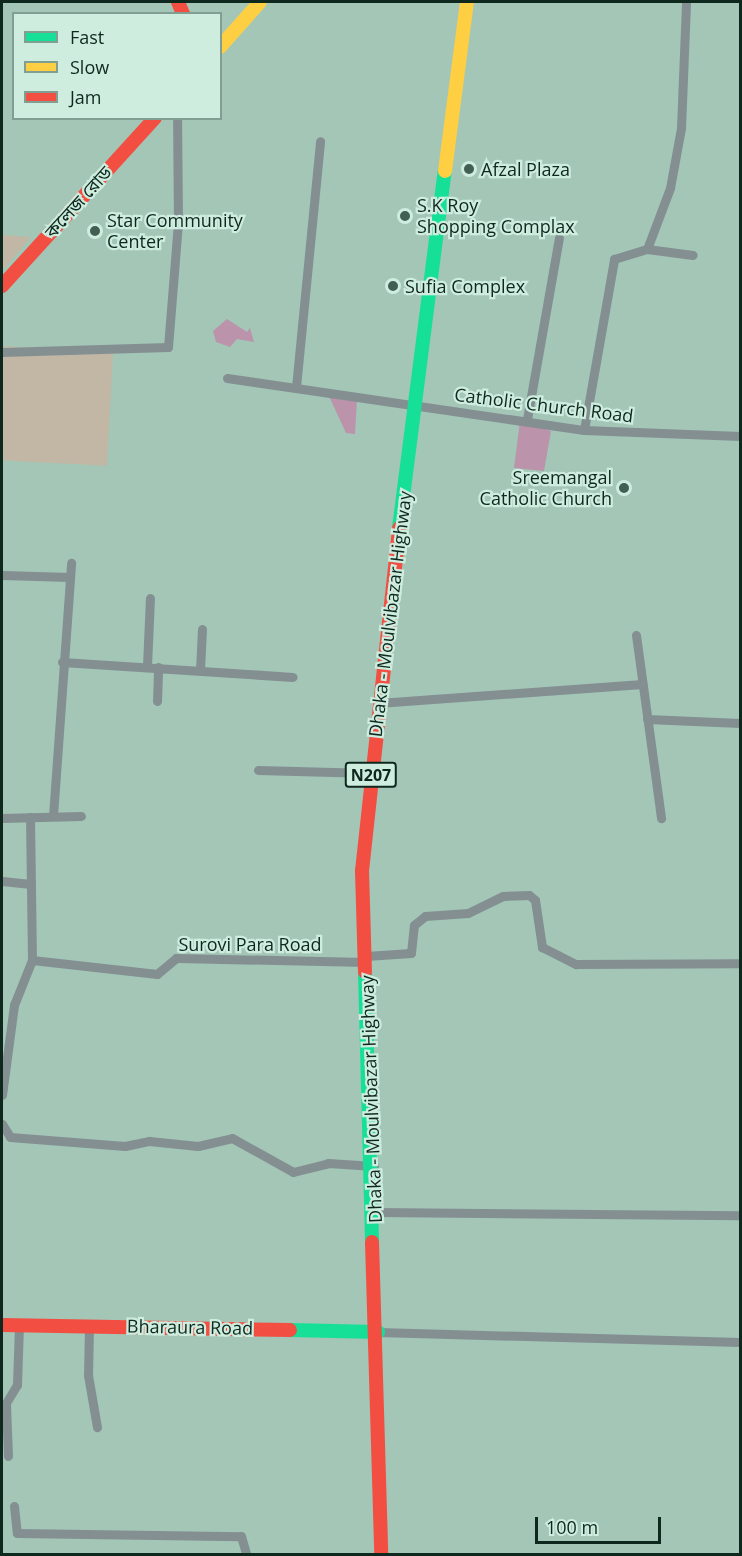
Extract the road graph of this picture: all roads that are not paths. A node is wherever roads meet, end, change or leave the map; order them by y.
1 (260, 2) edge
2 (467, 2) edge
3 (686, 2) edge
4 (222, 45) edge
5 (153, 120) edge
6 (177, 120) edge
7 (320, 141) dead end
8 (559, 238) dead end
9 (647, 249) junction
10 (693, 255) dead end
11 (2, 286) edge
12 (2, 352) edge
13 (227, 378) dead end
14 (296, 387) junction
15 (416, 405) junction
16 (527, 419) junction
17 (584, 429) junction
18 (741, 436) edge
19 (71, 563) dead end
20 (2, 575) edge
21 (70, 577) junction
22 (150, 598) dead end
23 (202, 629) dead end
24 (636, 634) dead end
25 (62, 662) junction
26 (147, 666) junction
27 (158, 667) junction
28 (200, 670) junction
29 (293, 677) dead end
30 (642, 684) junction
31 (157, 701) dead end
32 (378, 703) junction
33 (647, 719) junction
34 (741, 723) edge
35 (258, 770) dead end
36 (371, 773) junction
37 (53, 816) junction
38 (81, 816) dead end
39 (30, 817) junction
40 (2, 818) edge
41 (661, 818) dead end
42 (2, 880) edge
43 (31, 884) junction
44 (366, 959) junction
45 (32, 960) junction
46 (741, 963) edge
47 (2, 1095) edge
48 (2, 1124) edge
49 (374, 1166) junction
50 (375, 1212) junction
51 (741, 1215) edge
52 (2, 1325) edge
53 (19, 1325) junction
54 (89, 1325) junction
55 (378, 1332) junction
56 (741, 1342) edge
57 (98, 1427) dead end
58 (8, 1456) dead end
59 (14, 1506) dead end
60 (246, 1554) edge
61 (381, 1554) edge

1 - 4 main road
2 - 15 main road, Dhaka - Moulvibazar Highway / N207
3 - 9 street
5 - 11 main road, কলেজ রোড
6 - 12 street
7 - 14 street
8 - 16 street
9 - 10 street
9 - 17 street
13 - 14 street, Catholic Church Road
14 - 15 street, Catholic Church Road
15 - 16 street, Catholic Church Road
15 - 32 main road, Dhaka - Moulvibazar Highway / N207
16 - 17 street, Catholic Church Road
17 - 18 street, Catholic Church Road
19 - 21 street
20 - 21 street
21 - 25 street
22 - 26 street
23 - 28 street
24 - 30 street
25 - 26 street
25 - 37 street
26 - 27 street
27 - 28 street
27 - 31 street
28 - 29 street
30 - 32 street
30 - 33 street
32 - 36 main road, Dhaka - Moulvibazar Highway / N207
33 - 34 street
33 - 41 street
35 - 36 street
36 - 44 main road, Dhaka - Moulvibazar Highway / N207
37 - 38 street
37 - 39 street
39 - 40 street
39 - 43 street
42 - 43 street
43 - 45 street
44 - 45 street, Surovi Para Road
44 - 46 street, Surovi Para Road
44 - 49 main road, Dhaka - Moulvibazar Highway / N207
45 - 47 street
48 - 49 street
49 - 50 main road, Dhaka - Moulvibazar Highway / N207
50 - 51 street
50 - 55 main road, Dhaka - Moulvibazar Highway / N207
52 - 53 main road, Bharaura Road
53 - 54 main road, Bharaura Road
53 - 58 street
54 - 55 main road, Bharaura Road
54 - 57 street
55 - 56 street
55 - 61 main road, Dhaka - Moulvibazar Highway / N207
59 - 60 street

